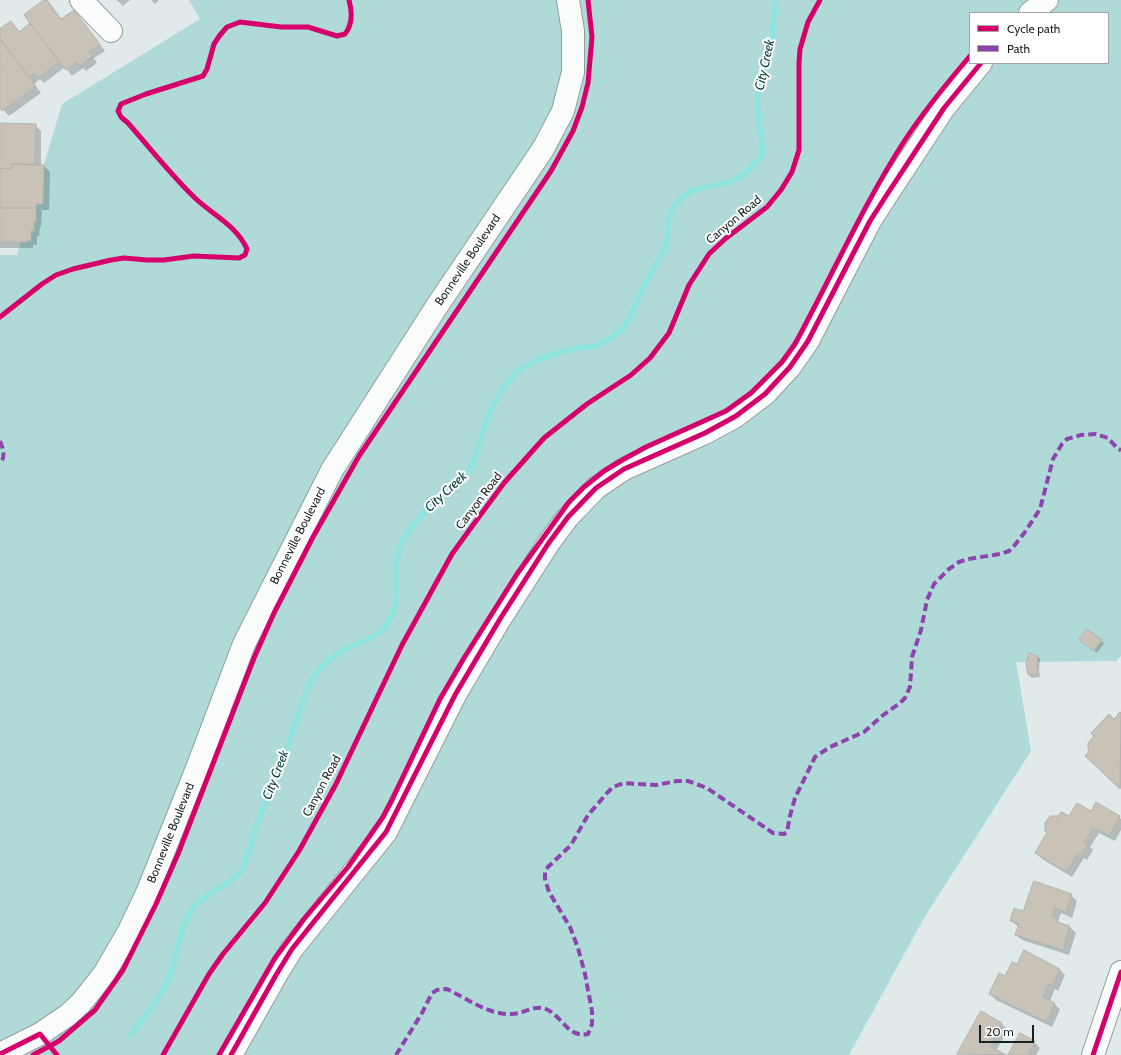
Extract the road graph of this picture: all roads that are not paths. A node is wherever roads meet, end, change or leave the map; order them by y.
1 (81, 0) edge
2 (568, 0) edge
3 (1047, 0) edge
4 (1031, 12) edge
5 (111, 31) dead end
6 (980, 64) edge
7 (1121, 972) edge
8 (0, 1054) edge
9 (231, 1055) edge
10 (1093, 1055) edge

1 - 5 street
2 - 8 street, Bonneville Boulevard
3 - 4 street
6 - 9 street
7 - 10 street

